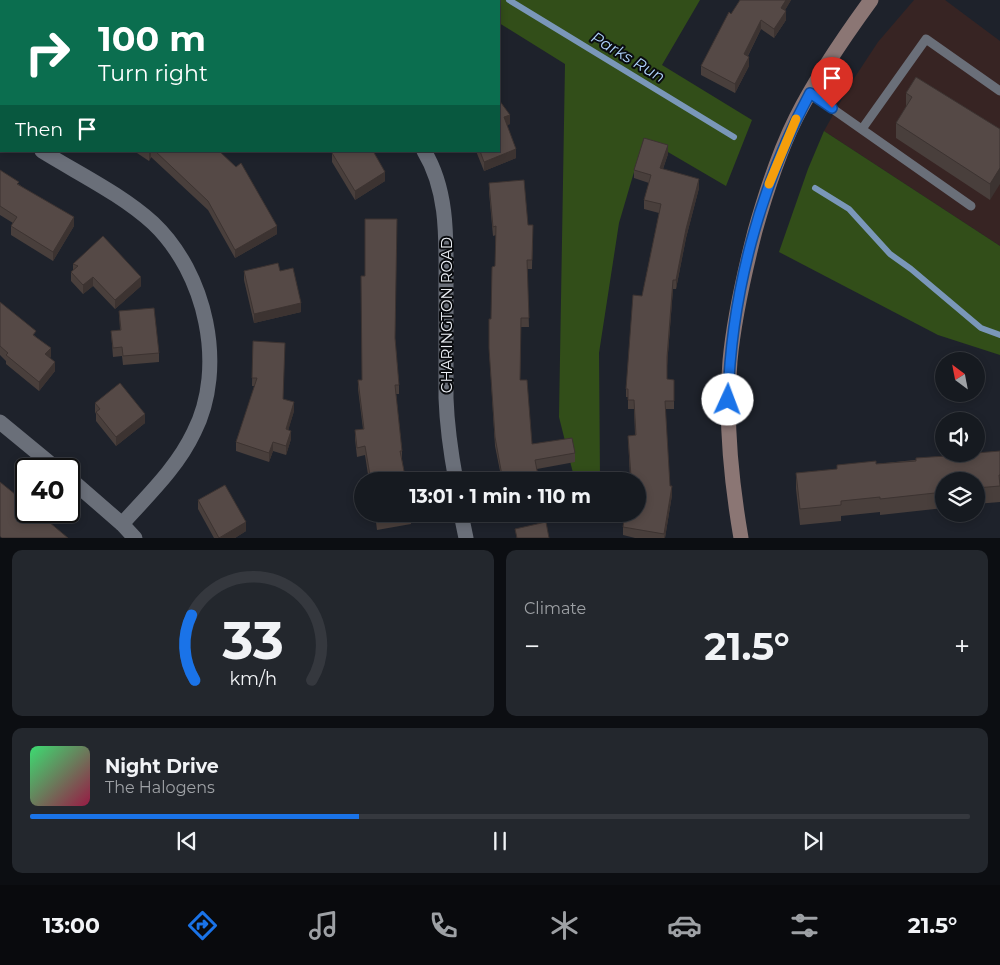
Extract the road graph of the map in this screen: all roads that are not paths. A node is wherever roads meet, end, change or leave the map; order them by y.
1 (871, 0) edge
2 (1000, 91) edge
3 (810, 93) junction
4 (862, 129) junction
5 (44, 152) edge
6 (425, 152) edge
7 (971, 206) dead end
8 (0, 422) edge
9 (44, 458) edge
10 (454, 472) edge
11 (80, 488) edge
12 (463, 522) edge
13 (122, 524) junction
14 (135, 538) edge
15 (466, 538) edge
16 (741, 538) edge

1 - 3 street
2 - 4 lane
3 - 4 lane
3 - 16 street
4 - 7 lane
5 - 13 street
6 - 10 street, CHARINGTON ROAD
8 - 9 street
11 - 13 street
12 - 15 street
13 - 14 street

